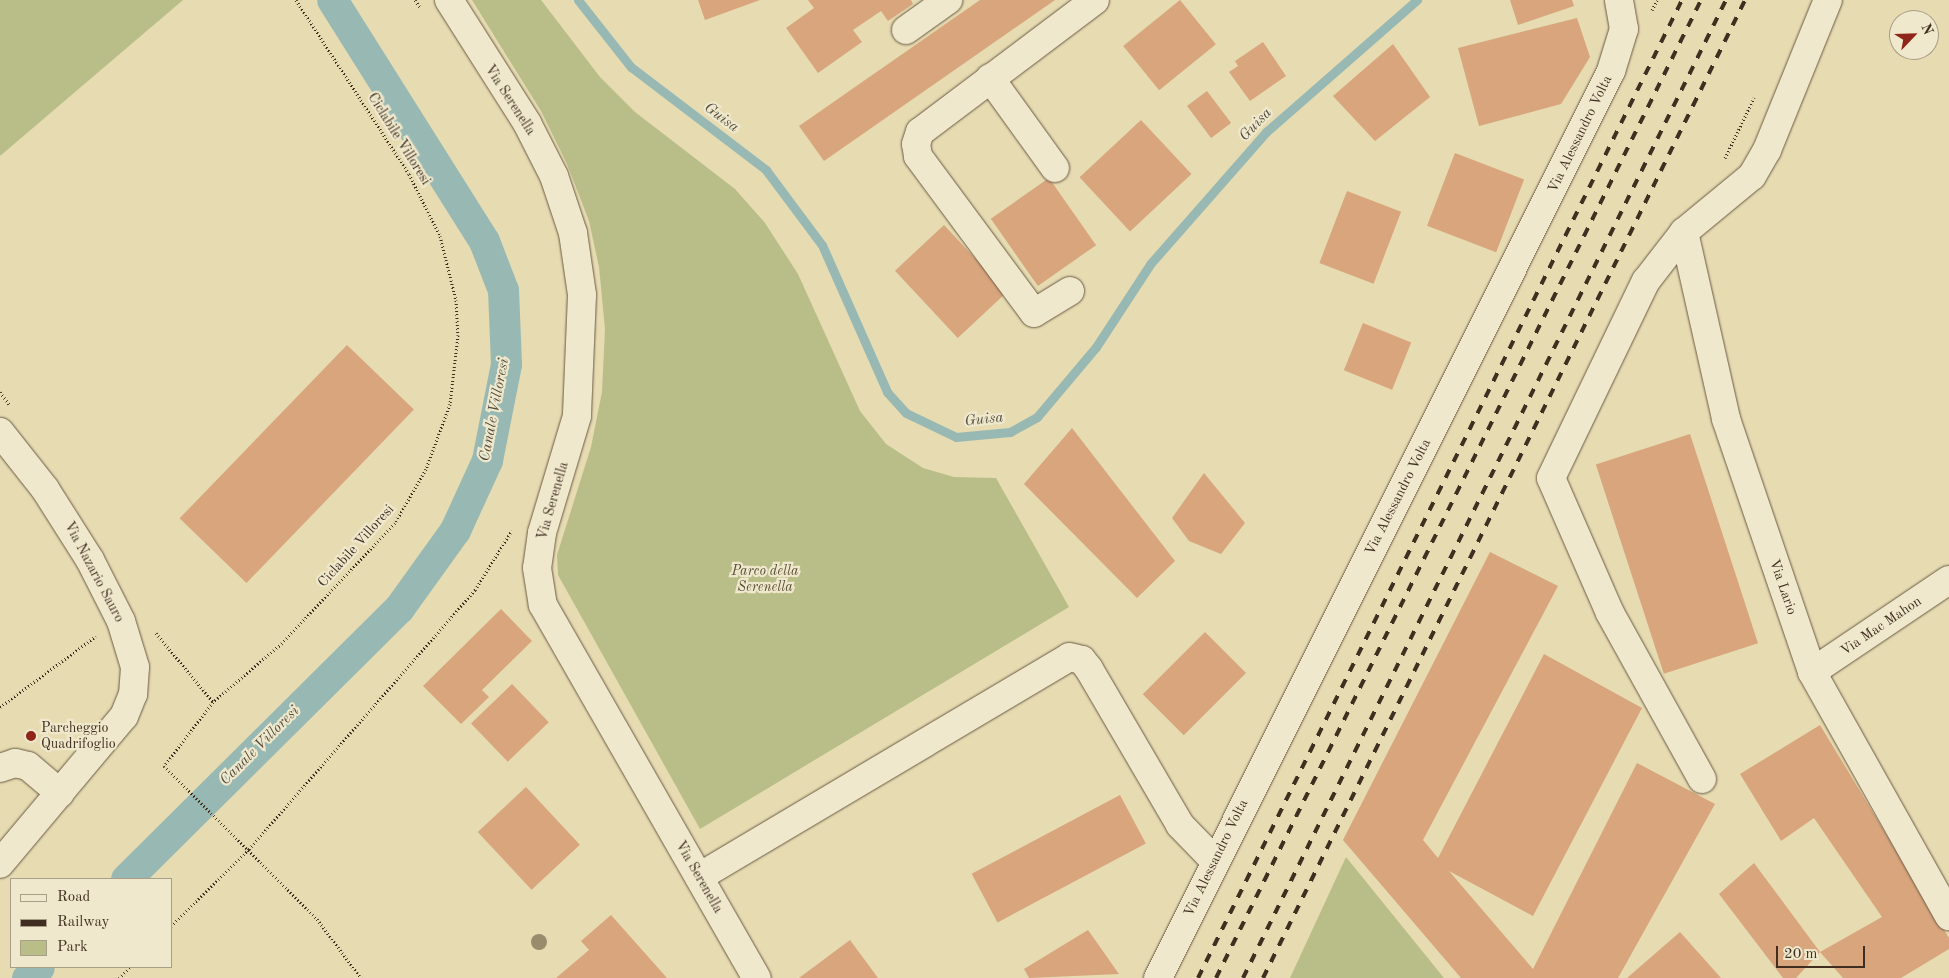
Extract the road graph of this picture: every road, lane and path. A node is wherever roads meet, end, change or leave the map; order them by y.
1 (296, 0) edge
2 (416, 0) edge
3 (449, 0) edge
4 (948, 0) edge
5 (1096, 0) edge
6 (1657, 0) edge
7 (1828, 0) edge
8 (1620, 5) edge
9 (1649, 15) dead end
10 (426, 16) dead end
11 (906, 30) dead end
12 (990, 78) junction
13 (1758, 89) dead end
14 (1724, 161) dead end
15 (1055, 168) dead end
16 (1684, 232) junction
17 (1070, 291) dead end
18 (0, 432) edge
19 (515, 524) dead end
20 (1949, 580) edge
21 (99, 634) dead end
22 (1812, 672) junction
23 (0, 707) edge
24 (0, 768) edge
25 (1702, 779) dead end
26 (60, 793) junction
27 (249, 849) junction
28 (1214, 860) junction
29 (0, 864) edge
30 (699, 877) junction
31 (1949, 916) edge
32 (172, 925) edge
33 (129, 968) edge
34 (119, 978) edge
35 (361, 978) edge
36 (757, 978) edge
37 (1158, 978) edge

1 - 27 path, Ciclabile Villoresi
2 - 10 path
3 - 30 street, Via Serenella
4 - 11 street
5 - 12 street
6 - 9 path
7 - 16 street
8 - 28 street, Via Alessandro Volta
12 - 15 street
12 - 17 street
13 - 14 path
16 - 22 street, Via Lario
16 - 25 street
18 - 26 street, Via Nazario Sauro
19 - 27 path
20 - 22 street, Via Mac Mahon
21 - 23 path
22 - 31 street, Via Lario
24 - 26 street
26 - 29 street, Via Nazario Sauro
27 - 32 path
27 - 35 path, Ciclabile Villoresi
28 - 30 street
28 - 37 street, Via Alessandro Volta
30 - 36 street, Via Serenella
33 - 34 path

